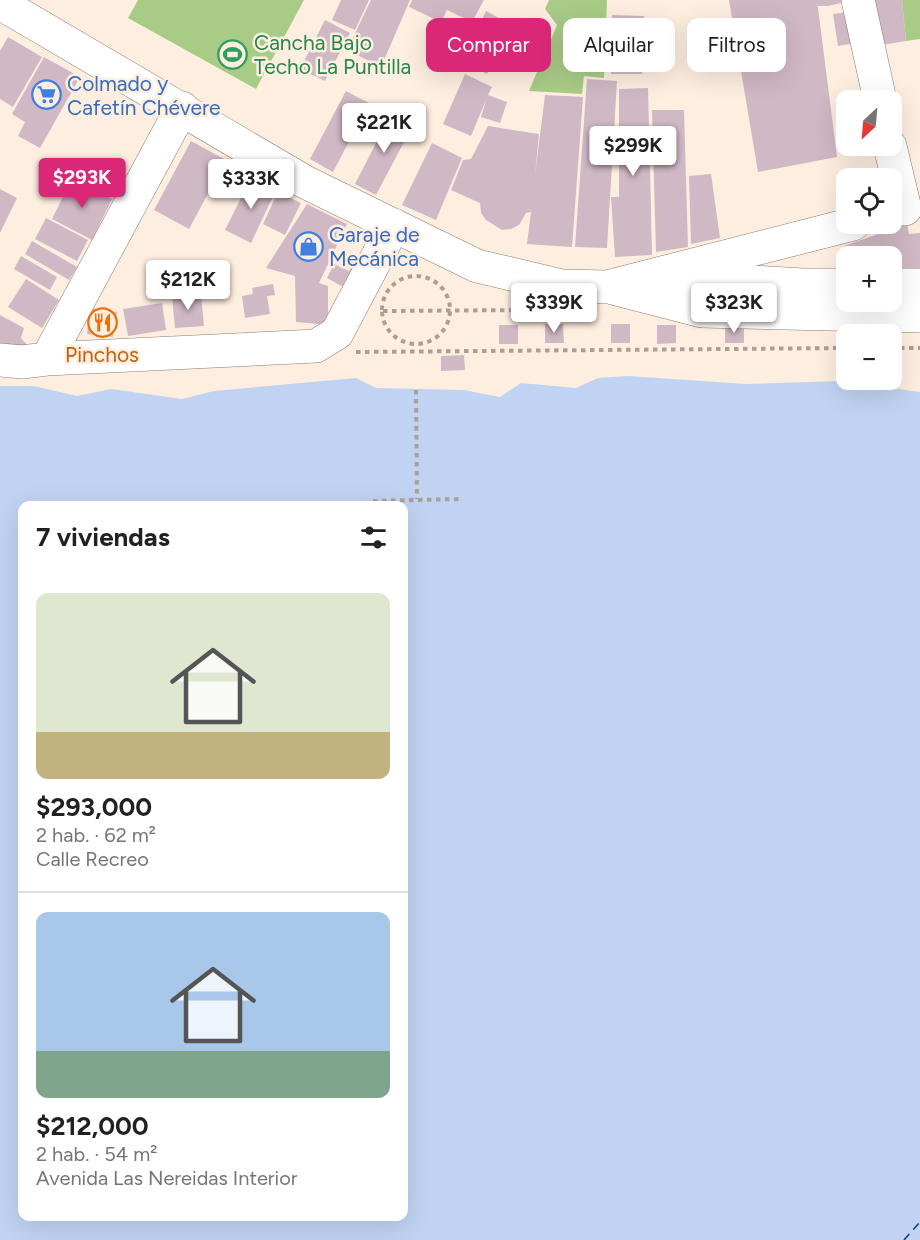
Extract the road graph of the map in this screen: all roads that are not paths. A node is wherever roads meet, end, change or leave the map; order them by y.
1 (858, 0) edge
2 (0, 3) edge
3 (878, 90) edge
4 (182, 108) junction
5 (893, 156) edge
6 (906, 209) edge
7 (394, 225) junction
8 (836, 229) edge
9 (799, 239) junction
10 (902, 285) edge
11 (920, 285) edge
12 (607, 287) junction
13 (836, 289) edge
14 (808, 299) junction
15 (920, 316) edge
16 (47, 358) junction
17 (0, 360) edge

1 - 3 street
2 - 4 street
4 - 7 street
4 - 16 street
5 - 6 street
7 - 12 street
7 - 16 street
8 - 9 street
9 - 12 street
9 - 14 street
10 - 11 street
12 - 14 street
13 - 14 street
14 - 15 street
16 - 17 street

